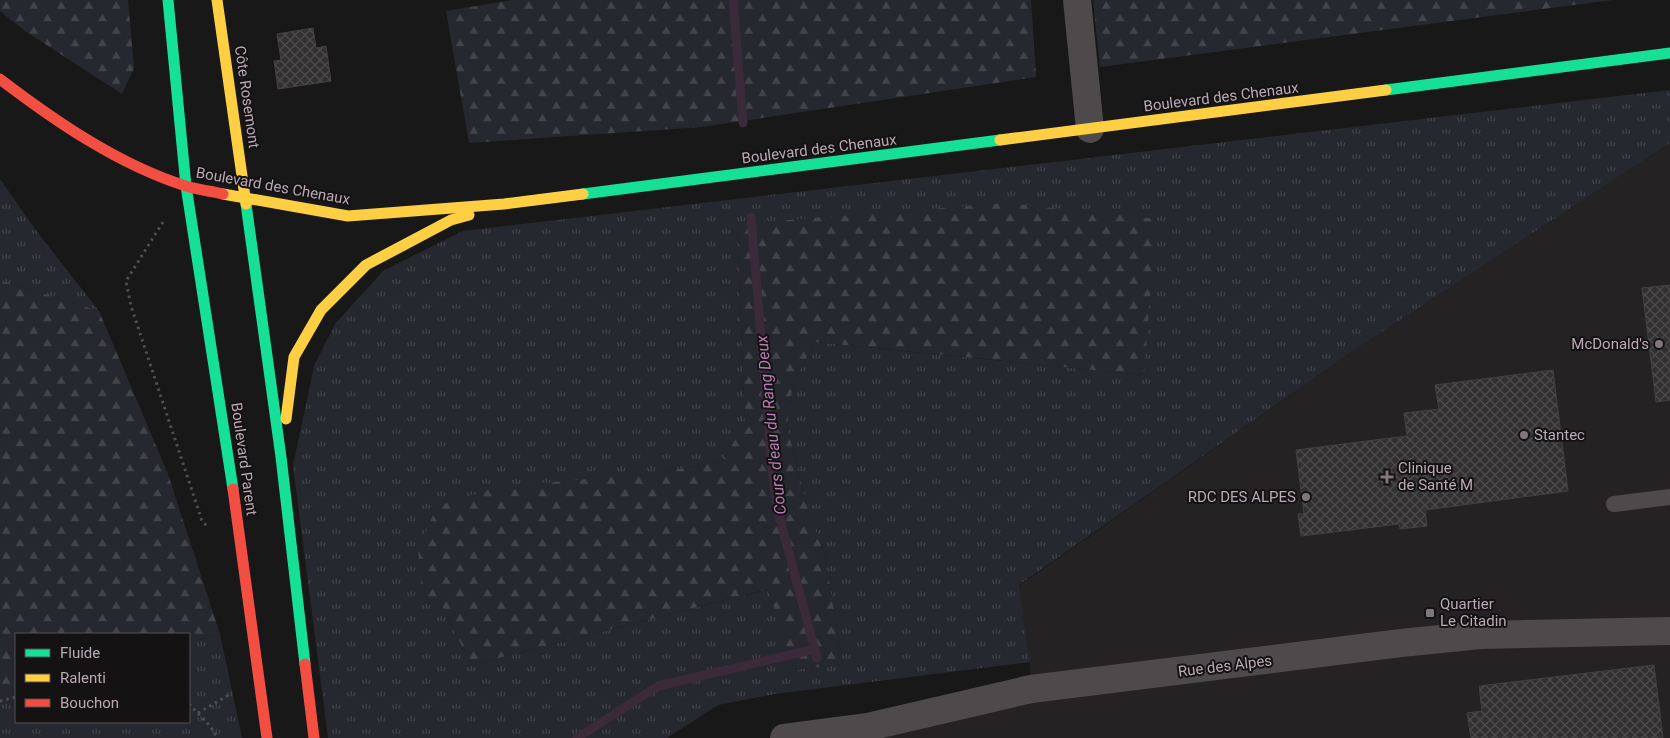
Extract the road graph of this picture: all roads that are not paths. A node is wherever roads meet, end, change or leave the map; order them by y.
1 (168, 0) edge
2 (217, 0) edge
3 (1077, 0) edge
4 (1670, 53) edge
5 (0, 80) edge
6 (1090, 129) junction
7 (186, 186) junction
8 (247, 199) junction
9 (504, 204) junction
10 (281, 457) junction
11 (1670, 497) edge
12 (1614, 504) dead end
13 (1670, 631) edge
14 (267, 738) edge
15 (314, 738) edge
16 (784, 738) edge

1 - 7 main road
2 - 8 main road, Côte Rosemont
3 - 6 street
4 - 6 main road, Boulevard des Chenaux
5 - 7 main road, Boulevard des Chenaux
6 - 9 main road, Boulevard des Chenaux
7 - 8 main road, Boulevard des Chenaux
7 - 14 main road, Boulevard Parent
8 - 9 main road, Boulevard des Chenaux
8 - 10 main road
9 - 10 main road
10 - 15 main road
11 - 12 lane
13 - 16 street, Rue des Alpes

